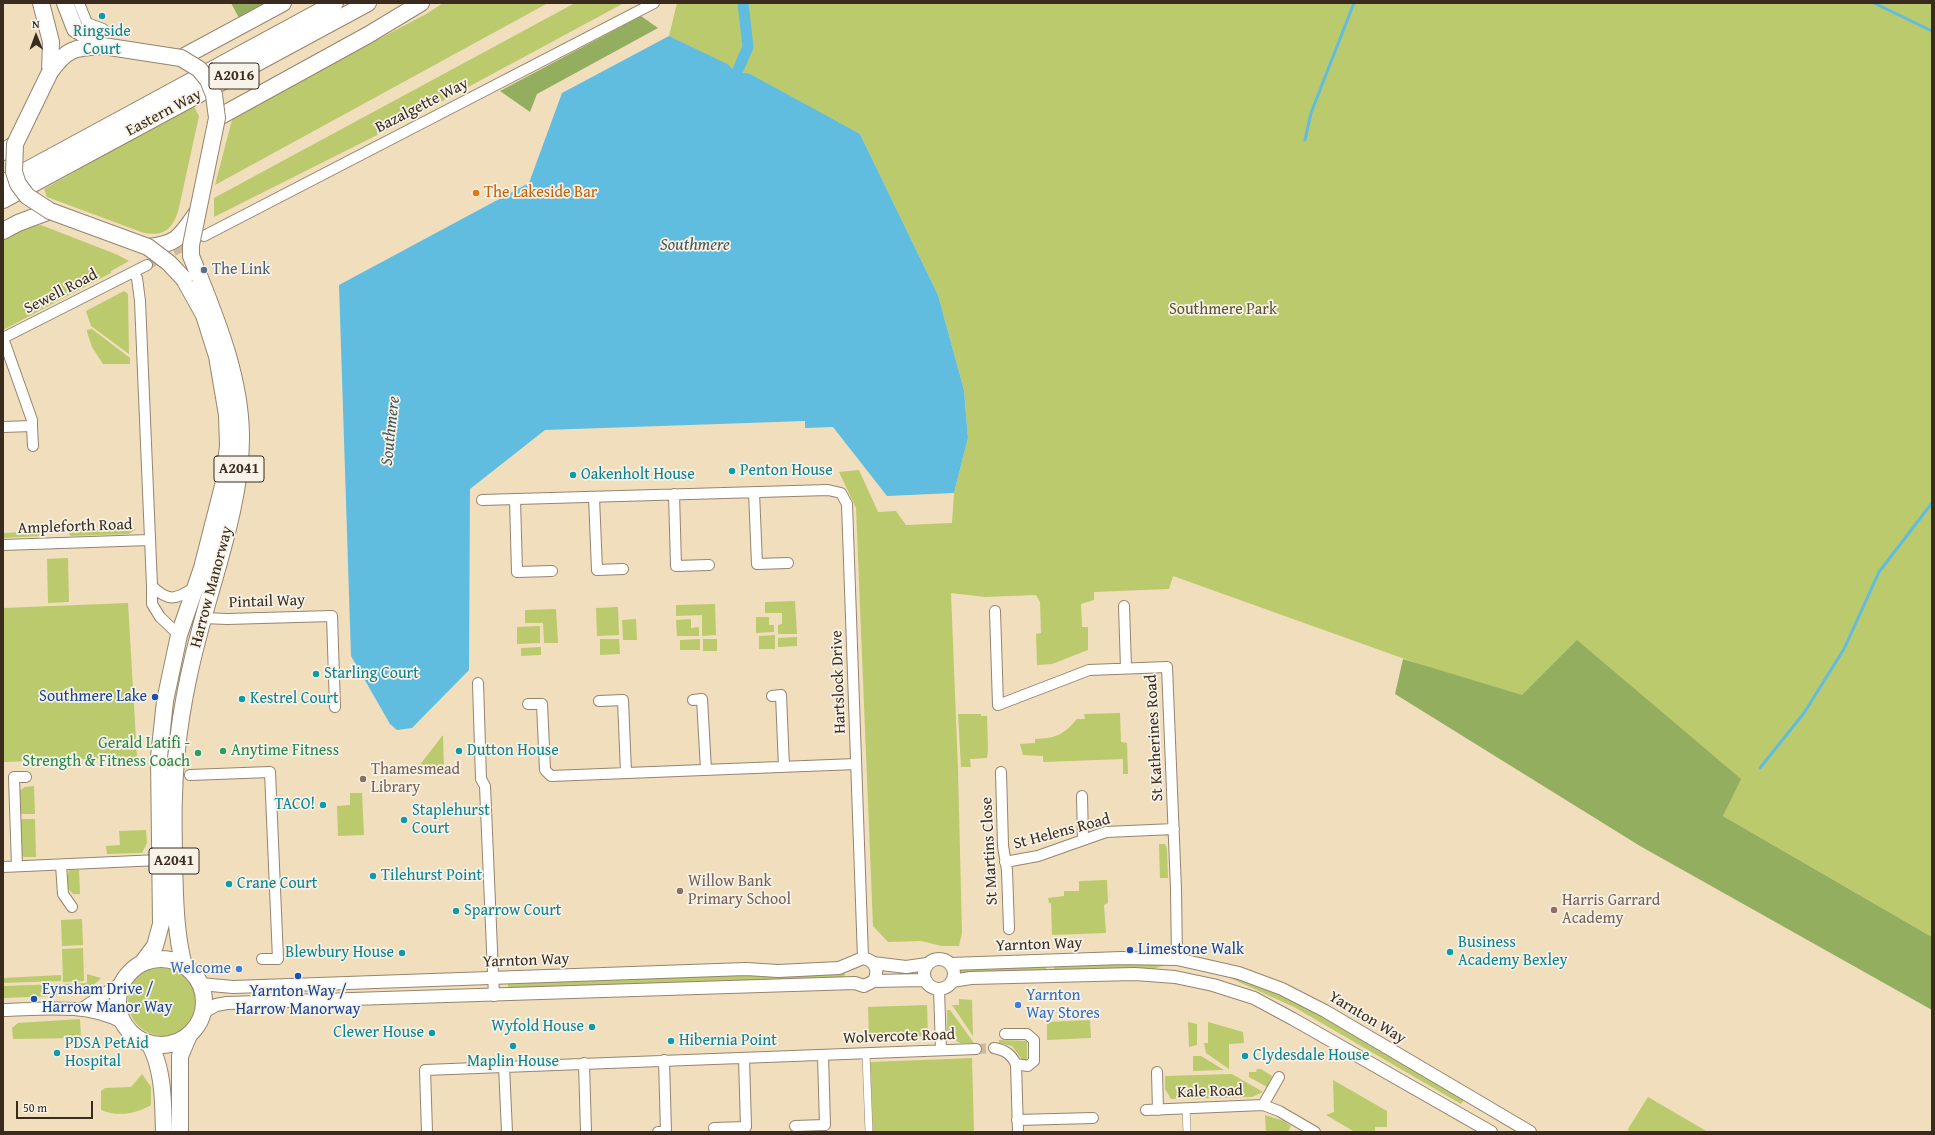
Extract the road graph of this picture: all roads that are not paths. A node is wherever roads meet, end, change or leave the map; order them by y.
1 (40, 3) edge
2 (65, 3) edge
3 (79, 3) edge
4 (283, 3) edge
5 (335, 3) edge
6 (368, 3) edge
7 (421, 3) edge
8 (654, 3) edge
9 (103, 29) dead end
10 (103, 46) junction
11 (181, 58) junction
12 (50, 72) junction
13 (217, 118) junction
14 (9, 148) edge
15 (3, 183) edge
16 (3, 200) edge
17 (50, 211) junction
18 (196, 214) junction
19 (3, 231) edge
20 (204, 236) tunnel mouth
21 (148, 247) junction
22 (147, 265) tunnel mouth
23 (133, 273) junction
24 (3, 338) edge
25 (32, 426) junction
26 (3, 427) edge
27 (33, 446) dead end
28 (754, 492) junction
29 (674, 494) junction
30 (594, 497) junction
31 (515, 499) junction
32 (482, 500) dead end
33 (149, 540) junction
34 (3, 545) edge
35 (788, 563) dead end
36 (709, 565) dead end
37 (624, 569) dead end
38 (209, 571) junction
39 (552, 571) dead end
40 (152, 586) junction
41 (195, 587) junction
42 (1124, 606) dead end
43 (995, 611) dead end
44 (203, 618) junction
45 (179, 634) junction
46 (1126, 668) junction
47 (478, 683) dead end
48 (772, 696) dead end
49 (693, 700) dead end
50 (599, 701) dead end
51 (528, 704) dead end
52 (335, 707) dead end
53 (856, 764) junction
54 (784, 767) junction
55 (706, 770) junction
56 (1001, 772) dead end
57 (626, 773) junction
58 (190, 775) dead end
59 (26, 777) dead end
60 (1082, 796) dead end
61 (1174, 829) junction
62 (1084, 840) junction
63 (159, 860) junction
64 (1005, 862) junction
65 (61, 865) junction
66 (17, 866) junction
67 (3, 867) edge
68 (72, 907) dead end
69 (1009, 929) dead end
70 (262, 959) dead end
71 (1176, 959) junction
72 (863, 961) junction
73 (143, 962) junction
74 (927, 964) junction
75 (950, 964) junction
76 (184, 966) junction
77 (1175, 977) junction
78 (493, 979) junction
79 (925, 980) junction
80 (874, 981) junction
81 (952, 981) junction
82 (123, 982) junction
83 (200, 984) junction
84 (855, 984) junction
85 (939, 989) junction
86 (494, 996) junction
87 (82, 1009) junction
88 (3, 1010) edge
89 (204, 1012) junction
90 (122, 1022) junction
91 (1005, 1034) dead end
92 (189, 1035) junction
93 (149, 1043) junction
94 (994, 1048) tunnel mouth
95 (976, 1049) tunnel mouth
96 (940, 1050) junction
97 (866, 1054) junction
98 (823, 1056) junction
99 (744, 1058) junction
100 (664, 1060) junction
101 (584, 1064) junction
102 (1016, 1064) junction
103 (504, 1066) junction
104 (1157, 1072) dead end
105 (1278, 1077) dead end
106 (1263, 1105) junction
107 (1186, 1108) junction
108 (1146, 1110) dead end
109 (1158, 1110) junction
110 (1093, 1118) dead end
111 (1018, 1120) junction
112 (795, 1126) dead end
113 (714, 1128) dead end
114 (1524, 1131) edge
115 (164, 1132) edge
116 (180, 1132) edge
117 (427, 1132) edge
118 (507, 1132) edge
119 (586, 1132) edge
120 (658, 1132) edge
121 (869, 1132) edge
122 (1018, 1132) edge
123 (1187, 1132) edge
124 (1315, 1132) edge
125 (1491, 1132) edge

1 - 12 main road
2 - 10 main road
3 - 9 street
4 - 11 main road
5 - 15 main road, Eastern Way / A2016
6 - 16 main road, Eastern Way / A2016
7 - 13 main road
8 - 20 street, Bazalgette Way
10 - 11 main road, bridge
10 - 12 main road
11 - 13 main road, Harrow Manorway, bridge
12 - 14 main road, bridge
13 - 18 main road, Harrow Manorway, bridge
14 - 17 main road, bridge
17 - 19 main road
17 - 21 main road, bridge
18 - 21 main road
18 - 38 main road, Harrow Manorway / A2041, bridge
21 - 38 main road, Harrow Manorway / A2041, bridge
22 - 23 street
23 - 24 street, Sewell Road
23 - 33 street, Harrow Manorway
24 - 25 street
25 - 26 street
25 - 27 street
28 - 29 street, Hartslock Drive
28 - 35 street
28 - 53 street, Hartslock Drive
29 - 30 street, Hartslock Drive
29 - 36 street
30 - 31 street, Hartslock Drive
30 - 37 street
31 - 32 street, Hartslock Drive
31 - 39 street
33 - 34 street, Ampleforth Road
33 - 40 street, Harrow Manorway
38 - 41 main road, Harrow Manorway / A2041
38 - 44 main road, Harrow Manorway / A2041
40 - 41 street, Harrow Manorway
40 - 45 street, Harrow Manorway
41 - 45 main road, Harrow Manorway / A2041
42 - 46 street
43 - 46 street, St Katherines Road
44 - 52 street, Pintail Way
44 - 76 main road, Harrow Manorway / A2041
45 - 63 main road, Harrow Manorway / A2041
46 - 61 street, St Katherines Road
47 - 78 street
48 - 54 street
49 - 55 street
50 - 57 street
51 - 57 street
53 - 54 street
53 - 72 street, Hartslock Drive
54 - 55 street
55 - 57 street
56 - 64 street, St Martins Close
58 - 70 street
59 - 66 street
60 - 62 street
61 - 62 street, St Helens Road
61 - 71 street, St Katherines Road
62 - 64 street, St Helens Road
63 - 65 street
63 - 73 main road, Harrow Manorway / A2041
64 - 69 street, St Martins Close
65 - 66 street
65 - 68 street
66 - 67 street
71 - 75 street, Yarnton Way
71 - 77 street
71 - 114 street, Yarnton Way
72 - 74 street, Yarnton Way
72 - 78 street, Yarnton Way
72 - 80 street
72 - 84 street
73 - 76 main road, A2041
73 - 82 main road, A2041
74 - 75 street, Yarnton Way
74 - 79 street
75 - 81 street
76 - 83 main road, A2041
77 - 81 street, Yarnton Way
77 - 125 street, Yarnton Way
78 - 83 street, Yarnton Way
78 - 86 street
79 - 80 street, Yarnton Way
79 - 85 street
80 - 84 street, Yarnton Way
81 - 85 street, Yarnton Way
82 - 87 street
82 - 90 main road, A2041
83 - 89 main road
84 - 86 street, Yarnton Way
85 - 96 street
86 - 89 street, Yarnton Way
87 - 88 street
87 - 90 street
89 - 92 main road
90 - 93 main road
91 - 102 street
92 - 93 main road
92 - 116 main road
93 - 115 main road
94 - 102 street
95 - 96 street, Wolvercote Road
96 - 97 street, Wolvercote Road
97 - 98 street, Wolvercote Road
97 - 121 street
98 - 99 street, Wolvercote Road
98 - 112 street, Wolvercote Road
99 - 100 street, Wolvercote Road
99 - 113 street
100 - 101 street, Wolvercote Road
100 - 120 street
101 - 103 street, Wolvercote Road
101 - 119 street
102 - 111 street
103 - 117 street, Wolvercote Road
103 - 118 street
104 - 109 street, Kale Road
105 - 106 street, Kale Road
106 - 107 street, Kale Road
106 - 124 street, Kale Road
107 - 109 street, Kale Road
107 - 123 street
108 - 109 street, Kale Road
110 - 111 street
111 - 122 street

